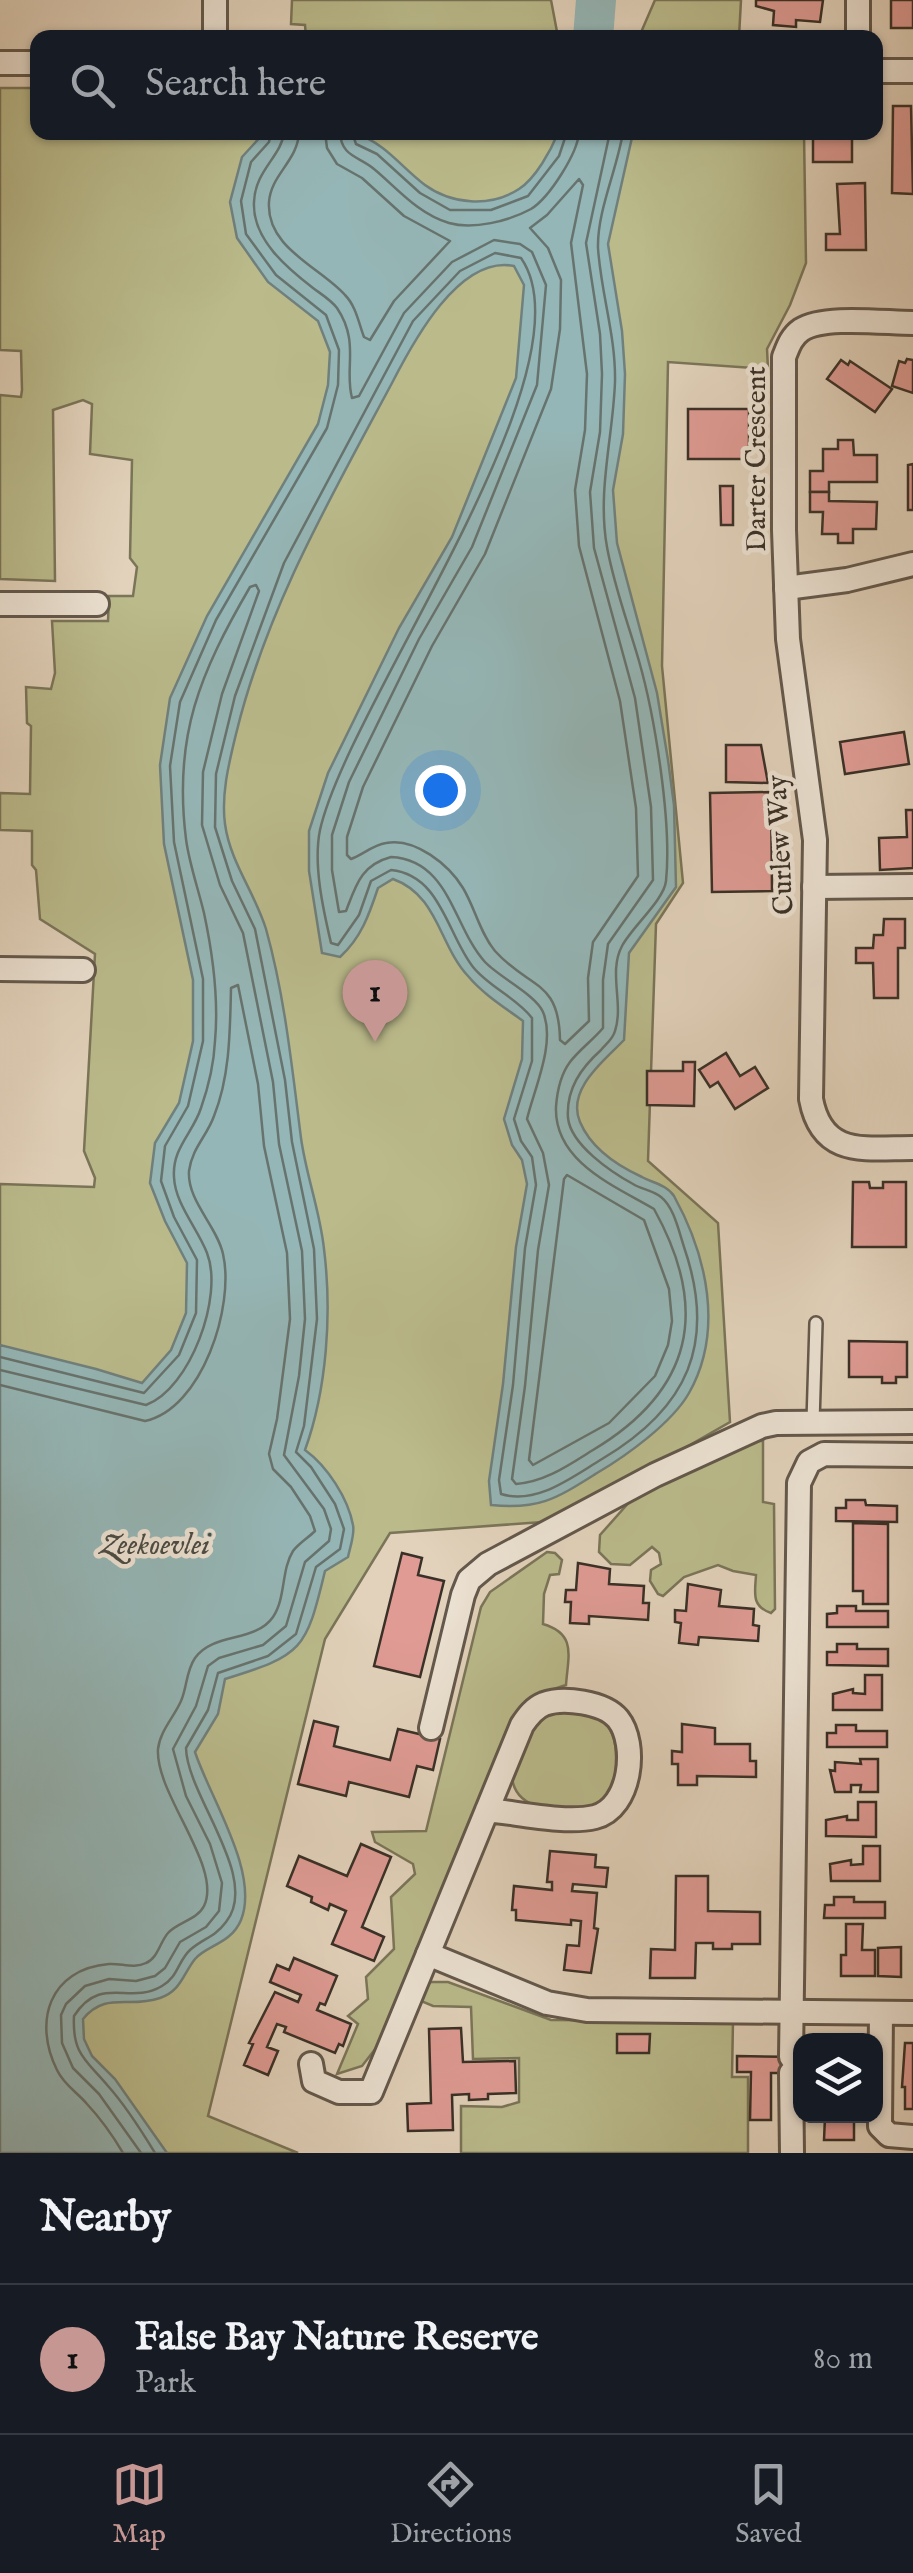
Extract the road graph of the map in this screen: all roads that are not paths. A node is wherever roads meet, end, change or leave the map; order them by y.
1 (215, 0) edge
2 (858, 0) edge
3 (215, 30) edge
4 (858, 30) edge
5 (0, 63) edge
6 (30, 63) edge
7 (883, 71) edge
8 (913, 72) edge
9 (913, 323) edge
10 (913, 564) edge
11 (786, 588) junction
12 (0, 604) edge
13 (97, 604) dead end
14 (913, 886) edge
15 (814, 887) junction
16 (0, 969) edge
17 (83, 970) dead end
18 (913, 1148) edge
19 (816, 1323) dead end
20 (813, 1422) junction
21 (913, 1422) edge
22 (913, 1455) edge
23 (431, 1728) dead end
24 (487, 1810) junction
25 (428, 1954) junction
26 (881, 2013) junction
27 (913, 2013) edge
28 (791, 2014) junction
29 (311, 2064) dead end
30 (913, 2136) edge
31 (792, 2153) edge

1 - 3 street
2 - 4 street
5 - 6 street
7 - 8 street
9 - 11 street, Darter Crescent
10 - 11 street
11 - 15 street, Curlew Way
12 - 13 street
14 - 15 street
15 - 18 street, Curlew Way
16 - 17 street
19 - 20 lane
20 - 21 street
20 - 23 street
22 - 28 street
24 - 24 street
24 - 25 street
25 - 28 street
25 - 29 street
26 - 27 street
26 - 28 street
26 - 30 street
28 - 31 street

